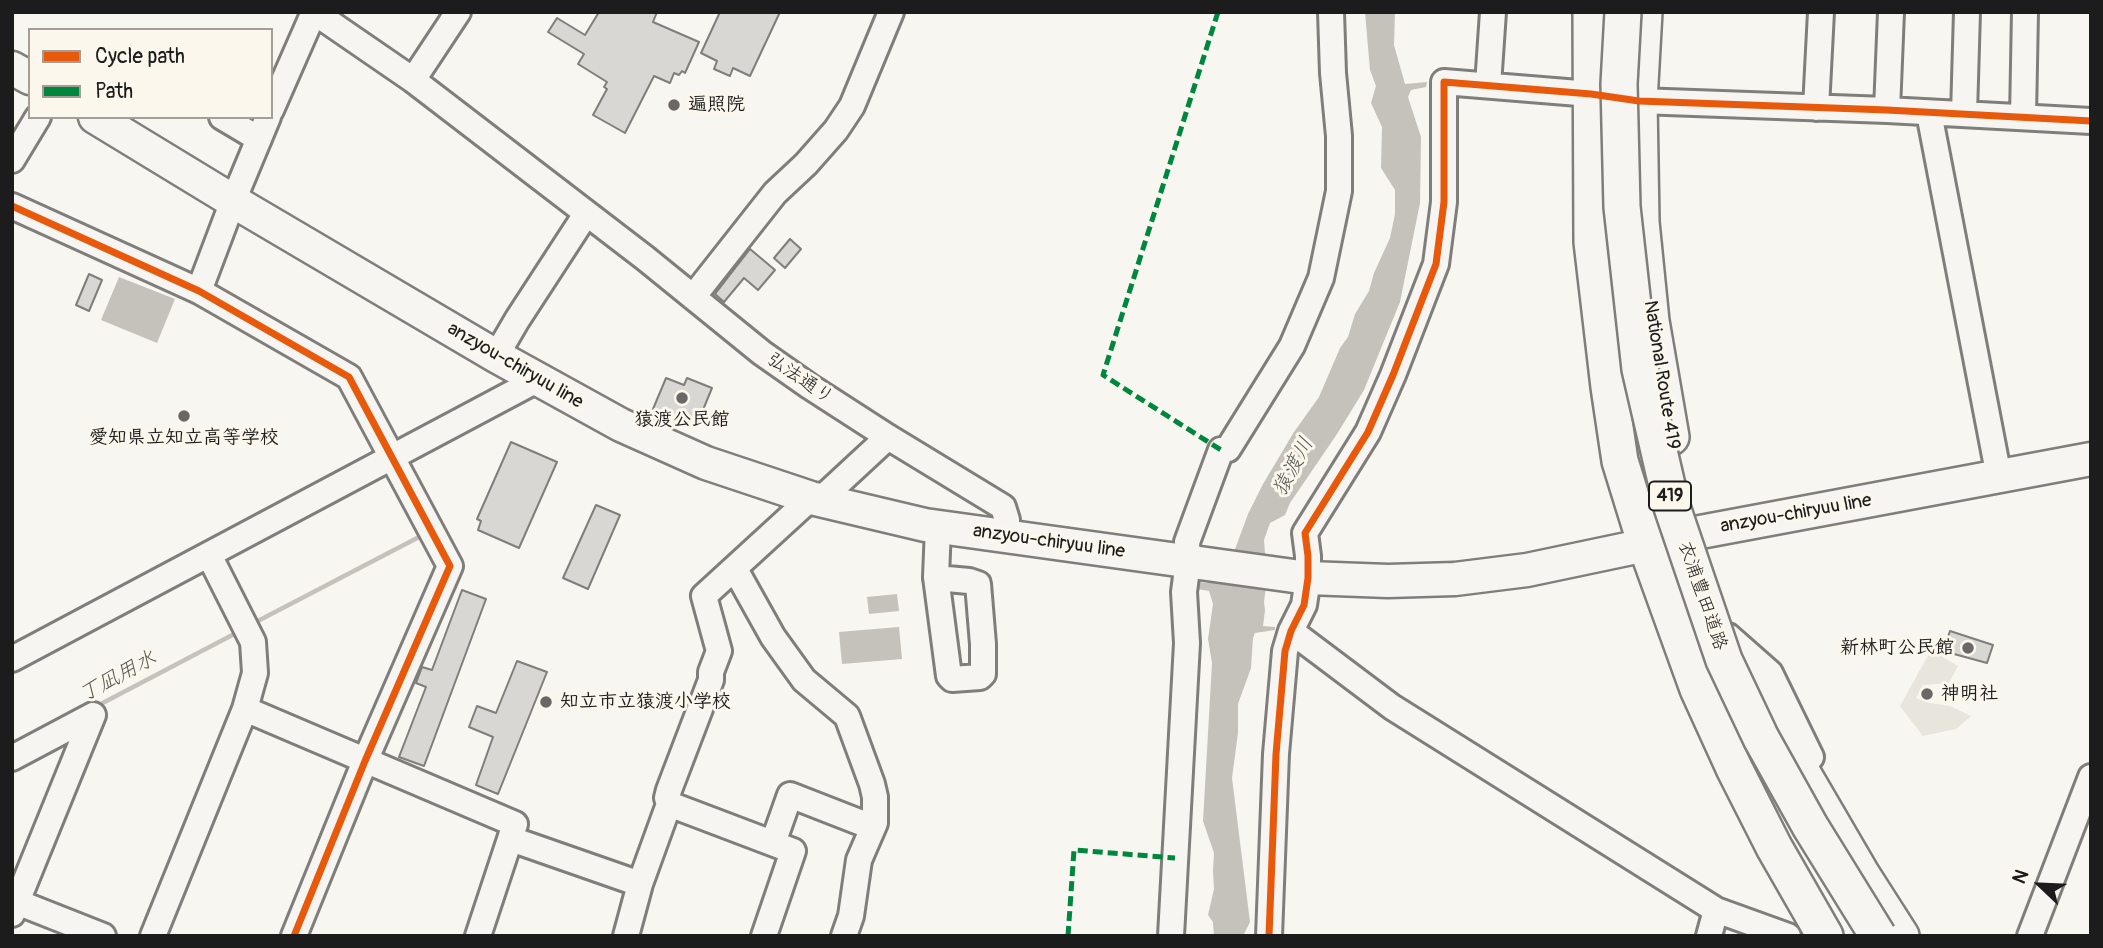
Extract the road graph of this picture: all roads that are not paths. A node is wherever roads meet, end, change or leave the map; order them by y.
1 (314, 12) edge
2 (458, 12) edge
3 (891, 12) edge
4 (1331, 12) edge
5 (1493, 12) edge
6 (1591, 12) edge
7 (1610, 12) edge
8 (1623, 12) edge
9 (1644, 12) edge
10 (1821, 12) edge
11 (1891, 12) edge
12 (1967, 12) edge
13 (2025, 12) edge
14 (12, 68) edge
15 (28, 77) edge
16 (413, 79) junction
17 (1488, 85) junction
18 (1591, 94) junction
19 (1639, 101) junction
20 (273, 105) edge
21 (1816, 107) junction
22 (1887, 110) junction
23 (1929, 113) junction
24 (1964, 114) junction
25 (2023, 117) junction
26 (37, 119) edge
27 (98, 119) edge
28 (229, 119) edge
29 (2091, 121) edge
30 (263, 128) edge
31 (12, 160) edge
32 (233, 201) junction
33 (12, 206) edge
34 (586, 214) junction
35 (199, 290) junction
36 (693, 297) junction
37 (496, 356) junction
38 (537, 380) junction
39 (888, 437) junction
40 (391, 458) junction
41 (2091, 458) edge
42 (1999, 477) junction
43 (815, 499) junction
44 (938, 527) junction
45 (1695, 533) junction
46 (1007, 536) junction
47 (1646, 545) junction
48 (209, 555) junction
49 (1194, 562) junction
50 (735, 569) junction
51 (1303, 577) junction
52 (936, 578) dead end
53 (1291, 631) junction
54 (1728, 636) junction
55 (12, 659) edge
56 (245, 709) junction
57 (12, 758) edge
58 (365, 761) junction
59 (2091, 777) edge
60 (669, 804) junction
61 (872, 827) junction
62 (511, 839) junction
63 (773, 843) junction
64 (640, 884) junction
65 (15, 908) edge
66 (1716, 911) junction
67 (1806, 932) edge
68 (103, 936) edge
69 (153, 936) edge
70 (294, 936) edge
71 (478, 936) edge
72 (626, 936) edge
73 (764, 936) edge
74 (844, 936) edge
75 (1171, 936) edge
76 (1269, 936) edge
77 (1709, 936) edge
78 (1853, 936) edge
79 (1878, 936) edge
80 (1901, 936) edge
81 (1917, 936) edge
82 (2030, 936) edge

1 - 16 street
1 - 20 street
2 - 16 street
3 - 36 street
4 - 49 street
5 - 17 street
6 - 18 highway, 419
7 - 78 highway, 衣浦豊田道路 / 419
8 - 79 highway, 衣浦豊田道路 / 419, bridge
9 - 19 highway, National Route 419 / 419
10 - 21 street
11 - 22 street
12 - 24 street
13 - 25 street
14 - 15 main road
16 - 34 street, 弘法通り
17 - 18 street
17 - 51 street
18 - 19 street
18 - 47 highway, 419
19 - 21 street
19 - 45 highway, National Route 419 / 419
21 - 22 street
22 - 23 street
23 - 24 street
23 - 42 street
24 - 25 street
25 - 29 street
26 - 31 street
27 - 32 main road, anzyou-chiryuu line
28 - 30 street
30 - 32 street
32 - 35 street
32 - 37 main road, anzyou-chiryuu line
33 - 35 street
34 - 36 street, 弘法通り
34 - 37 street
35 - 40 street
36 - 39 street, 弘法通り
37 - 38 main road, anzyou-chiryuu line
38 - 40 street
38 - 43 main road, anzyou-chiryuu line
39 - 43 street
39 - 46 street, 弘法通り
40 - 48 street
40 - 58 street
41 - 42 main road, anzyou-chiryuu line
42 - 45 main road, anzyou-chiryuu line
43 - 44 main road, anzyou-chiryuu line
43 - 50 street
44 - 46 main road, anzyou-chiryuu line
44 - 52 street
45 - 47 main road, anzyou-chiryuu line
45 - 54 highway, National Route 419 / 419
46 - 49 main road, anzyou-chiryuu line
47 - 51 main road, anzyou-chiryuu line
47 - 67 highway, 419
48 - 55 street
48 - 56 street
49 - 51 main road, anzyou-chiryuu line
49 - 75 street
50 - 60 street
50 - 61 street
51 - 53 street
53 - 66 street
53 - 76 street
54 - 80 highway, National Route 419 / 419
54 - 81 street
56 - 58 street
56 - 69 street
57 - 65 street
58 - 62 street
58 - 70 street
59 - 82 street
60 - 63 street
60 - 64 street
61 - 63 street
61 - 74 street
62 - 64 street
62 - 71 street
63 - 73 street
64 - 72 street
65 - 68 street
66 - 67 street
66 - 77 street

